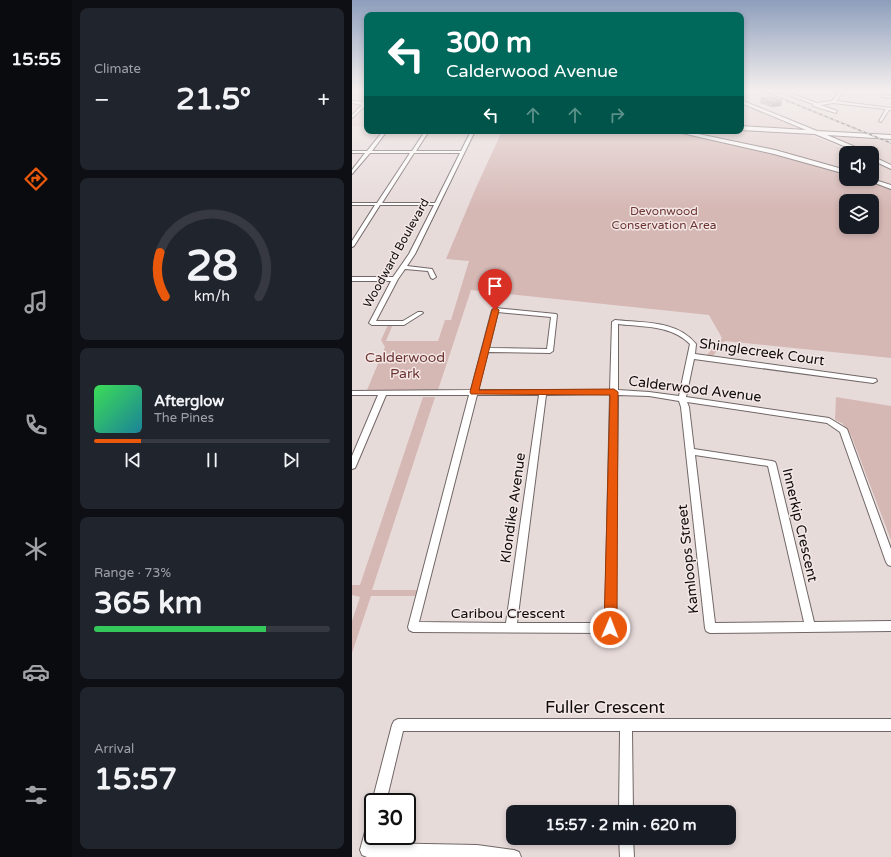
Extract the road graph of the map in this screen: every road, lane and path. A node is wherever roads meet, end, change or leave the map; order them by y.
1 (775, 130) edge
2 (790, 130) joint
3 (794, 130) edge
4 (806, 130) edge
5 (808, 130) edge
6 (813, 133) junction
7 (383, 134) edge
8 (425, 134) edge
9 (471, 134) edge
10 (690, 134) edge
11 (841, 136) junction
12 (891, 138) edge
13 (835, 141) junction
14 (843, 146) edge
15 (848, 146) edge
16 (352, 152) edge
17 (368, 152) junction
18 (413, 152) junction
19 (462, 152) junction
20 (879, 161) edge
21 (891, 167) edge
22 (839, 170) edge
23 (352, 173) edge
24 (879, 183) edge
25 (890, 186) edge
26 (352, 204) edge
27 (379, 204) junction
28 (437, 204) junction
29 (352, 246) edge
30 (404, 267) junction
31 (433, 277) dead end
32 (352, 279) edge
33 (395, 279) junction
34 (420, 312) dead end
35 (486, 350) junction
36 (691, 356) junction
37 (872, 381) dead end
38 (383, 392) junction
39 (474, 392) junction
40 (543, 392) junction
41 (614, 392) junction
42 (352, 393) edge
43 (682, 399) junction
44 (356, 447) edge
45 (690, 451) junction
46 (352, 466) edge
47 (891, 562) edge
48 (891, 626) edge
49 (511, 627) junction
50 (810, 627) junction
51 (626, 725) junction
52 (891, 726) edge
53 (381, 793) edge
54 (626, 805) edge
55 (368, 845) edge
56 (626, 845) edge
57 (514, 857) edge
58 (627, 857) edge

1 - 6 main road
2 - 3 main road
2 - 6 main road
4 - 6 main road
5 - 6 main road
6 - 11 main road
6 - 12 main road
6 - 13 main road
6 - 14 main road
7 - 17 street
8 - 18 street
9 - 19 street, Woodward Boulevard
10 - 22 main road
11 - 12 main road
11 - 13 main road
13 - 15 main road
16 - 17 street
17 - 18 street
17 - 23 street
18 - 19 street
18 - 27 street
19 - 28 street, Woodward Boulevard
20 - 21 main road
24 - 25 main road
26 - 27 street
27 - 28 street
27 - 29 street
28 - 30 street, Woodward Boulevard
30 - 31 street
30 - 33 street, Woodward Boulevard
32 - 33 street
33 - 34 street, Woodward Boulevard
35 - 35 street
35 - 39 street
36 - 37 street, Shinglecreek Court
36 - 41 street, Shinglecreek Court
36 - 43 street, Kamloops Street
38 - 39 street, Calderwood Avenue
38 - 42 street, Calderwood Avenue
38 - 44 street
39 - 40 street, Calderwood Avenue
39 - 49 street, Caribou Crescent
40 - 41 street, Calderwood Avenue
40 - 49 street, Klondike Avenue
41 - 43 street, Calderwood Avenue
41 - 49 street, Caribou Crescent
43 - 45 street, Kamloops Street
43 - 47 street, Calderwood Avenue
44 - 46 street
45 - 50 street, Innerkip Crescent
45 - 50 street, Kamloops Street
48 - 50 street, Kamloops Street
51 - 52 street, Fuller Crescent
51 - 53 street, Fuller Crescent
51 - 54 street
55 - 57 street
56 - 58 street

